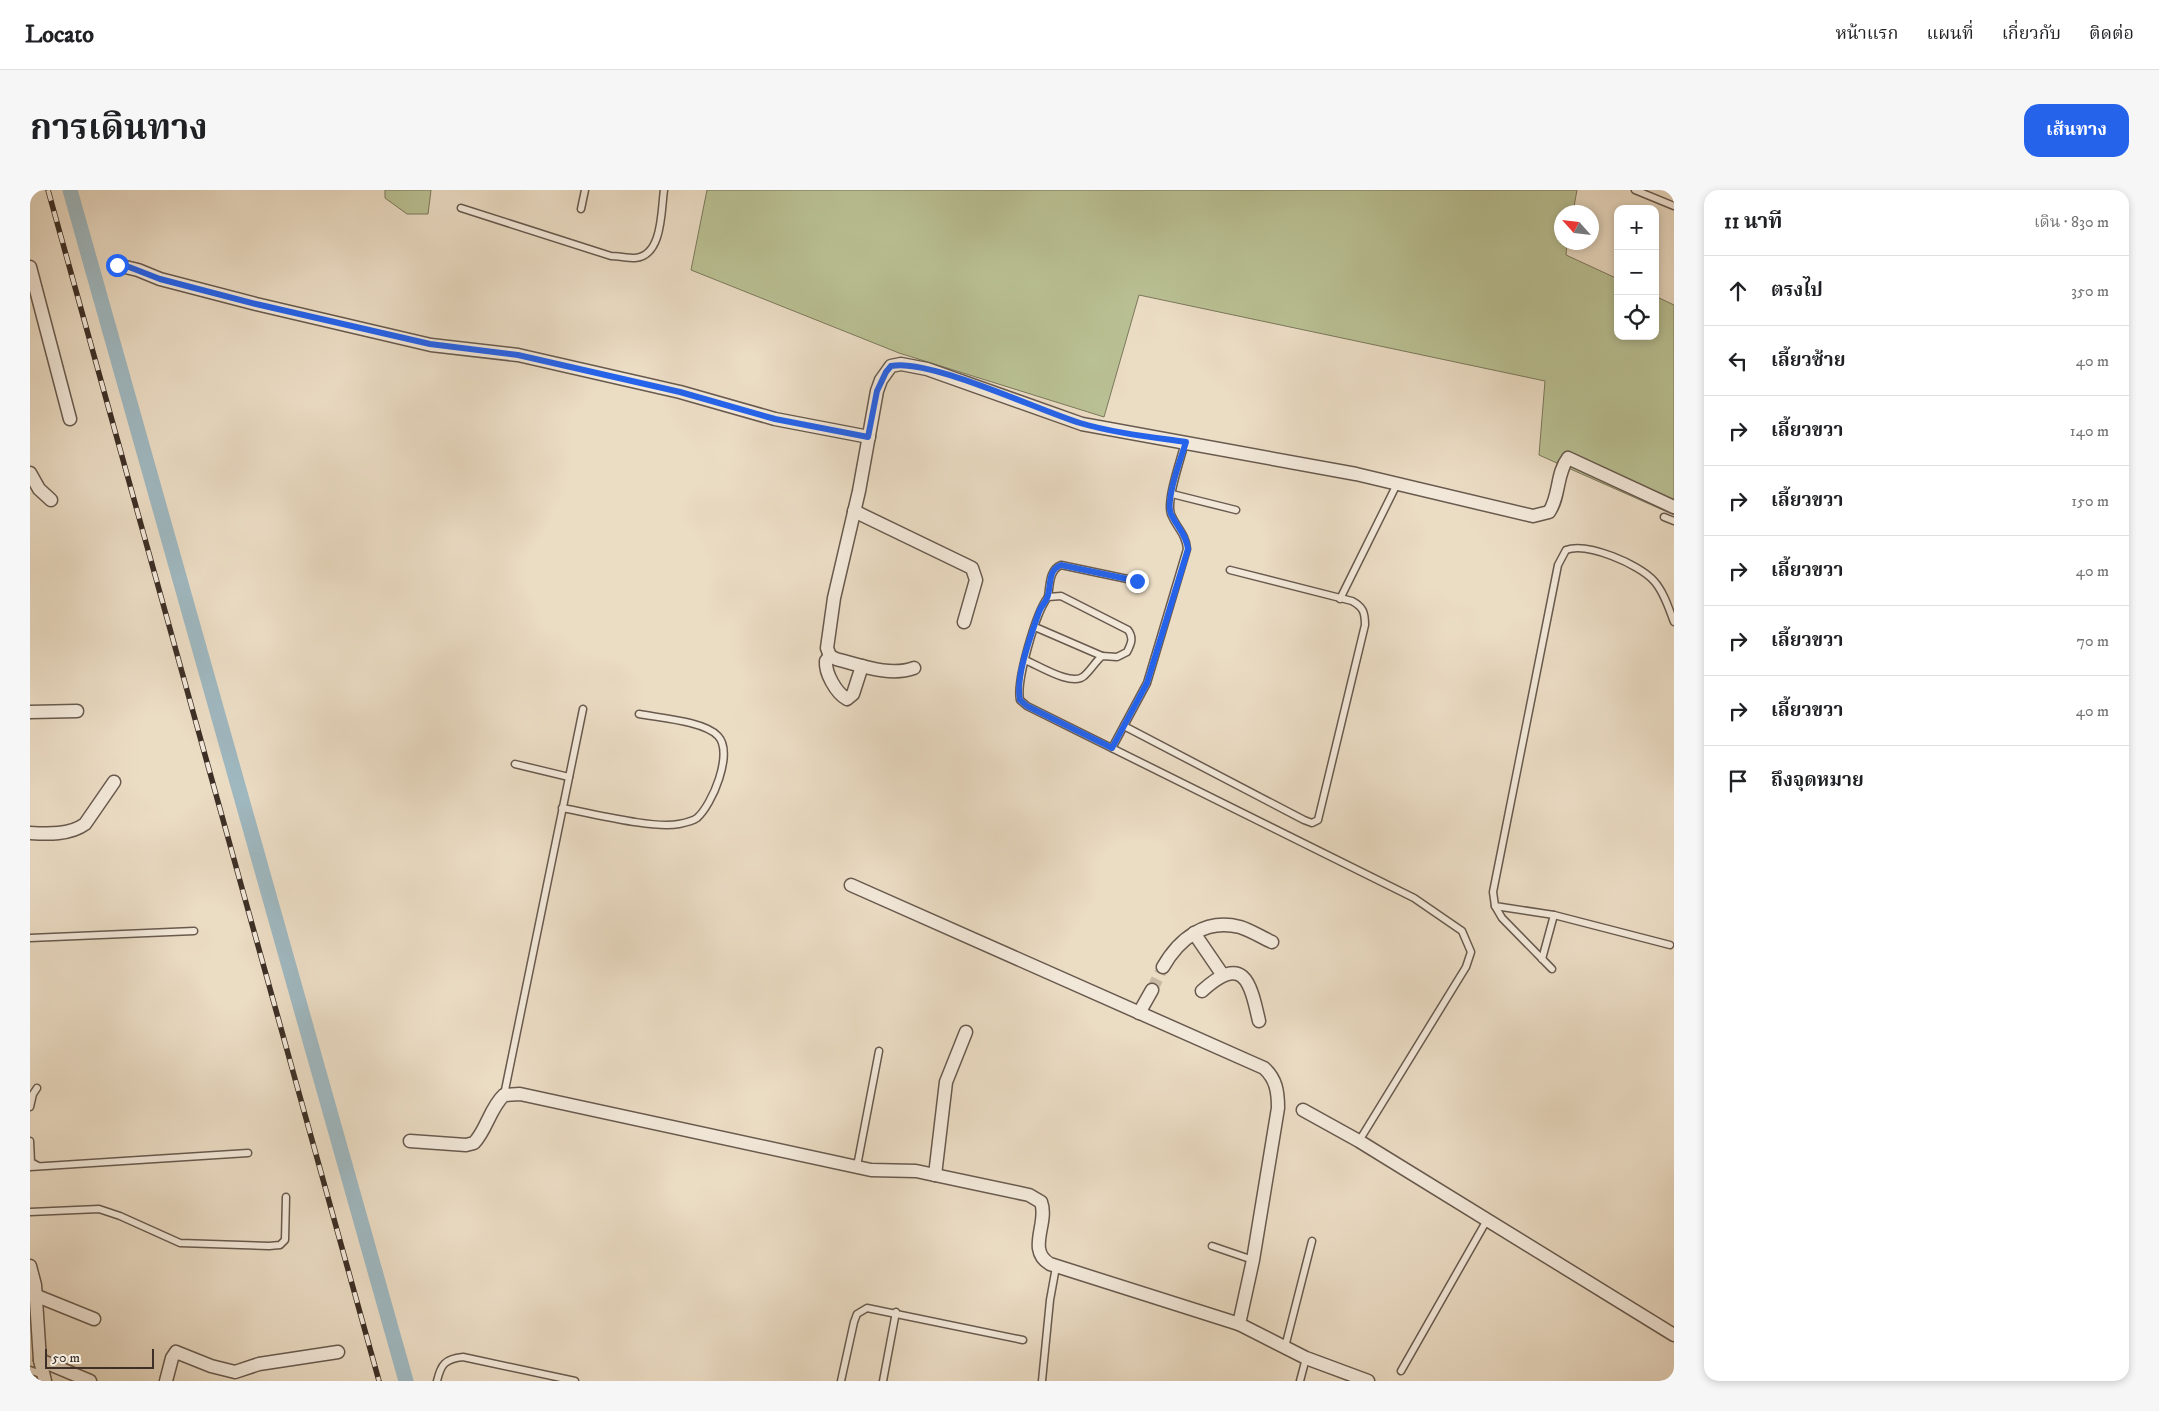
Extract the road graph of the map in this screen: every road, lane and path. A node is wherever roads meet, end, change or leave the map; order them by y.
1 (585, 190) edge
2 (664, 190) edge
3 (1635, 190) edge
4 (1674, 206) edge
5 (461, 208) dead end
6 (581, 209) dead end
7 (117, 265) dead end
8 (30, 267) edge
9 (70, 419) dead end
10 (868, 437) junction
11 (1186, 442) junction
12 (30, 473) edge
13 (1397, 483) junction
14 (1172, 494) junction
15 (51, 500) dead end
16 (1674, 507) edge
17 (1236, 510) dead end
18 (854, 511) junction
19 (1664, 517) dead end
20 (1674, 521) edge
21 (1230, 570) dead end
22 (1137, 581) dead end
23 (1048, 597) junction
24 (1340, 599) junction
25 (964, 622) dead end
26 (1674, 622) edge
27 (1035, 627) junction
28 (830, 656) junction
29 (1102, 656) junction
30 (1025, 660) junction
31 (862, 666) junction
32 (914, 668) dead end
33 (583, 709) dead end
34 (78, 711) dead end
35 (30, 712) edge
36 (639, 714) dead end
37 (1124, 726) junction
38 (1112, 748) junction
39 (515, 764) dead end
40 (569, 776) junction
41 (114, 782) dead end
42 (562, 808) junction
43 (30, 833) edge
44 (851, 885) dead end
45 (1495, 906) junction
46 (1554, 915) junction
47 (194, 931) dead end
48 (1194, 933) junction
49 (30, 938) edge
50 (1272, 942) dead end
51 (1670, 946) dead end
52 (1542, 960) junction
53 (1163, 967) tunnel mouth
54 (1552, 969) dead end
55 (1222, 974) junction
56 (1152, 990) tunnel mouth
57 (1202, 991) dead end
58 (1139, 1013) junction
59 (1259, 1021) dead end
60 (966, 1032) dead end
61 (879, 1052) dead end
62 (37, 1088) dead end
63 (504, 1094) junction
64 (30, 1107) edge
65 (1303, 1110) dead end
66 (30, 1141) edge
67 (410, 1141) dead end
68 (1359, 1141) junction
69 (248, 1153) dead end
70 (857, 1166) junction
71 (30, 1167) edge
72 (40, 1167) junction
73 (935, 1176) junction
74 (286, 1197) dead end
75 (30, 1212) edge
76 (1487, 1220) junction
77 (1312, 1241) dead end
78 (1212, 1246) dead end
79 (1253, 1260) junction
80 (30, 1266) edge
81 (1056, 1266) junction
82 (36, 1296) junction
83 (896, 1312) junction
84 (94, 1319) dead end
85 (1239, 1324) junction
86 (1674, 1335) edge
87 (1023, 1340) dead end
88 (1285, 1347) junction
89 (338, 1352) dead end
90 (1306, 1358) junction
91 (40, 1360) junction
92 (30, 1370) edge
93 (1401, 1371) dead end
94 (45, 1378) edge
95 (90, 1381) edge
96 (166, 1381) edge
97 (437, 1381) edge
98 (575, 1381) edge
99 (841, 1381) edge
100 (883, 1381) edge
101 (1042, 1381) edge
102 (1300, 1381) edge
103 (1368, 1381) edge

1 - 6 lane
2 - 5 lane
3 - 4 lane
7 - 10 street
8 - 9 street
10 - 11 street
10 - 18 street
11 - 13 street
11 - 14 lane
12 - 15 street
13 - 16 street
13 - 24 lane
14 - 17 lane
14 - 37 lane
18 - 25 street
18 - 28 street
19 - 20 lane
21 - 24 lane
22 - 23 lane
23 - 27 lane
23 - 29 lane
24 - 37 lane
26 - 45 lane
27 - 29 lane
27 - 30 lane
28 - 31 street
28 - 31 street
29 - 30 lane
30 - 38 lane
31 - 32 street
33 - 40 lane
34 - 35 street
36 - 42 lane
37 - 38 lane
38 - 68 lane
39 - 40 lane
40 - 42 lane
41 - 43 street
42 - 63 lane
44 - 58 street
45 - 46 lane
45 - 52 lane
46 - 51 lane
46 - 52 lane
47 - 49 lane
48 - 50 street
48 - 53 street
48 - 55 street
52 - 54 lane
55 - 57 street
55 - 59 street
56 - 58 street
58 - 79 street
60 - 73 street
61 - 70 lane
62 - 64 lane
63 - 67 street
63 - 70 street
65 - 68 street
66 - 72 lane
68 - 76 street
69 - 72 lane
70 - 73 street
71 - 72 lane
73 - 81 street
74 - 75 lane
76 - 86 street
76 - 93 lane
77 - 88 lane
78 - 79 lane
79 - 85 street
80 - 82 street
81 - 85 street
81 - 101 lane
82 - 84 street
82 - 91 street
83 - 87 lane
83 - 99 lane
83 - 100 lane
85 - 88 street
88 - 90 street
89 - 96 street
90 - 102 lane
90 - 103 street
91 - 94 street
91 - 95 street
92 - 94 lane
97 - 98 lane

